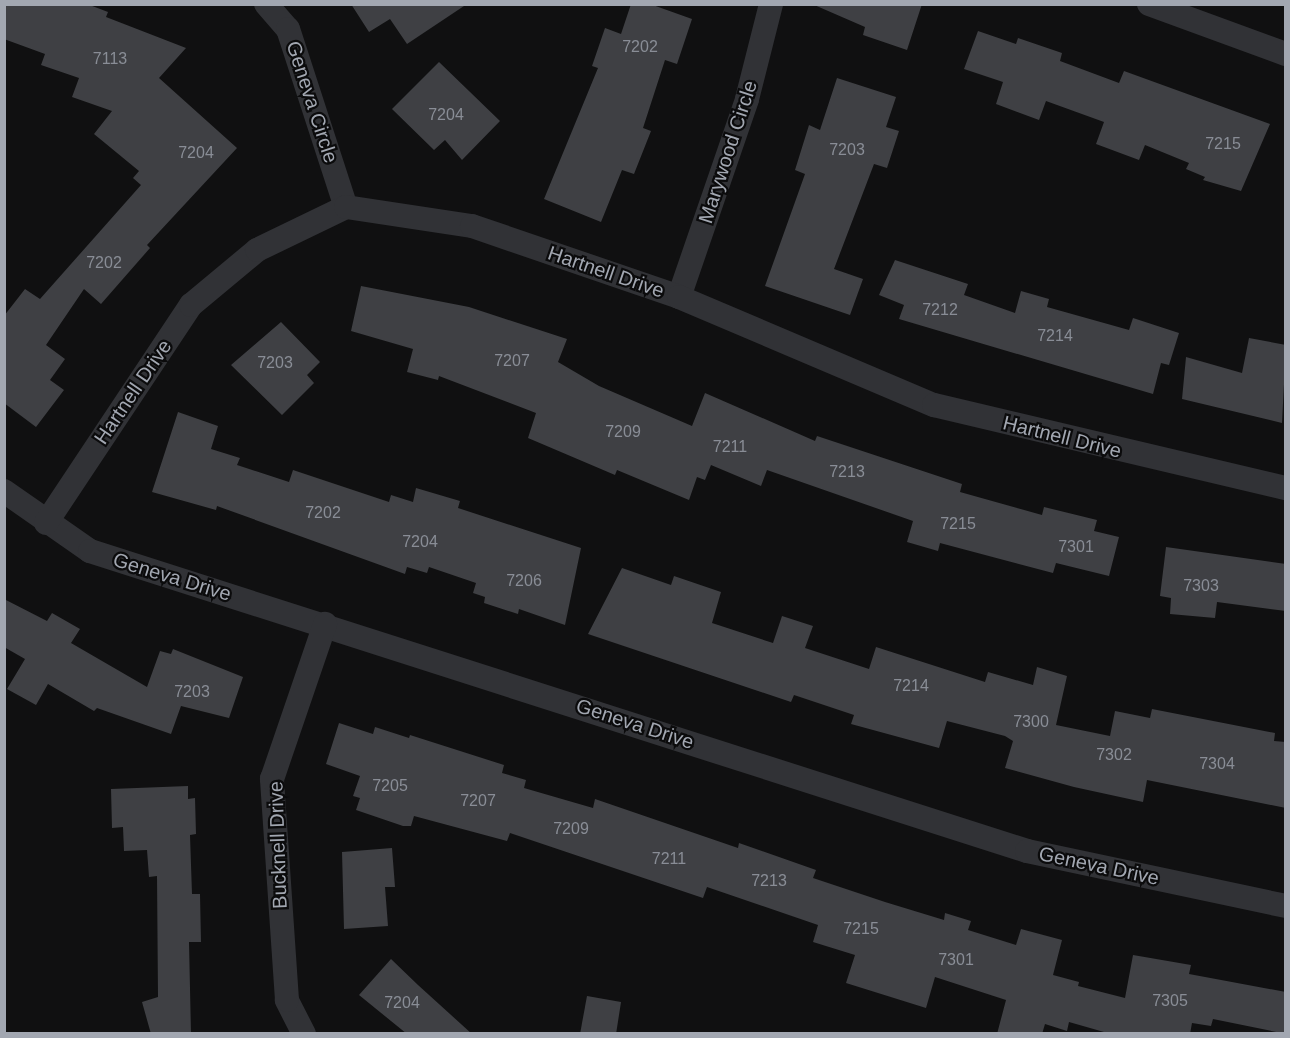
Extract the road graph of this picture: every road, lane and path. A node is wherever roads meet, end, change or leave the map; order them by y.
1 (266, 4) edge
2 (771, 4) edge
3 (1149, 4) edge
4 (1286, 54) edge
5 (346, 207) junction
6 (679, 297) junction
7 (1286, 488) edge
8 (4, 490) edge
9 (46, 523) junction
10 (324, 624) junction
11 (1286, 906) edge
12 (304, 1034) edge

1 - 5 street, Geneva Circle
2 - 6 street, Marywood Circle
3 - 4 street
5 - 6 street, Hartnell Drive
5 - 9 street, Hartnell Drive
6 - 7 street, Hartnell Drive
8 - 9 street, Geneva Drive
9 - 10 street, Geneva Drive
10 - 11 street, Geneva Drive
10 - 12 street, Bucknell Drive

